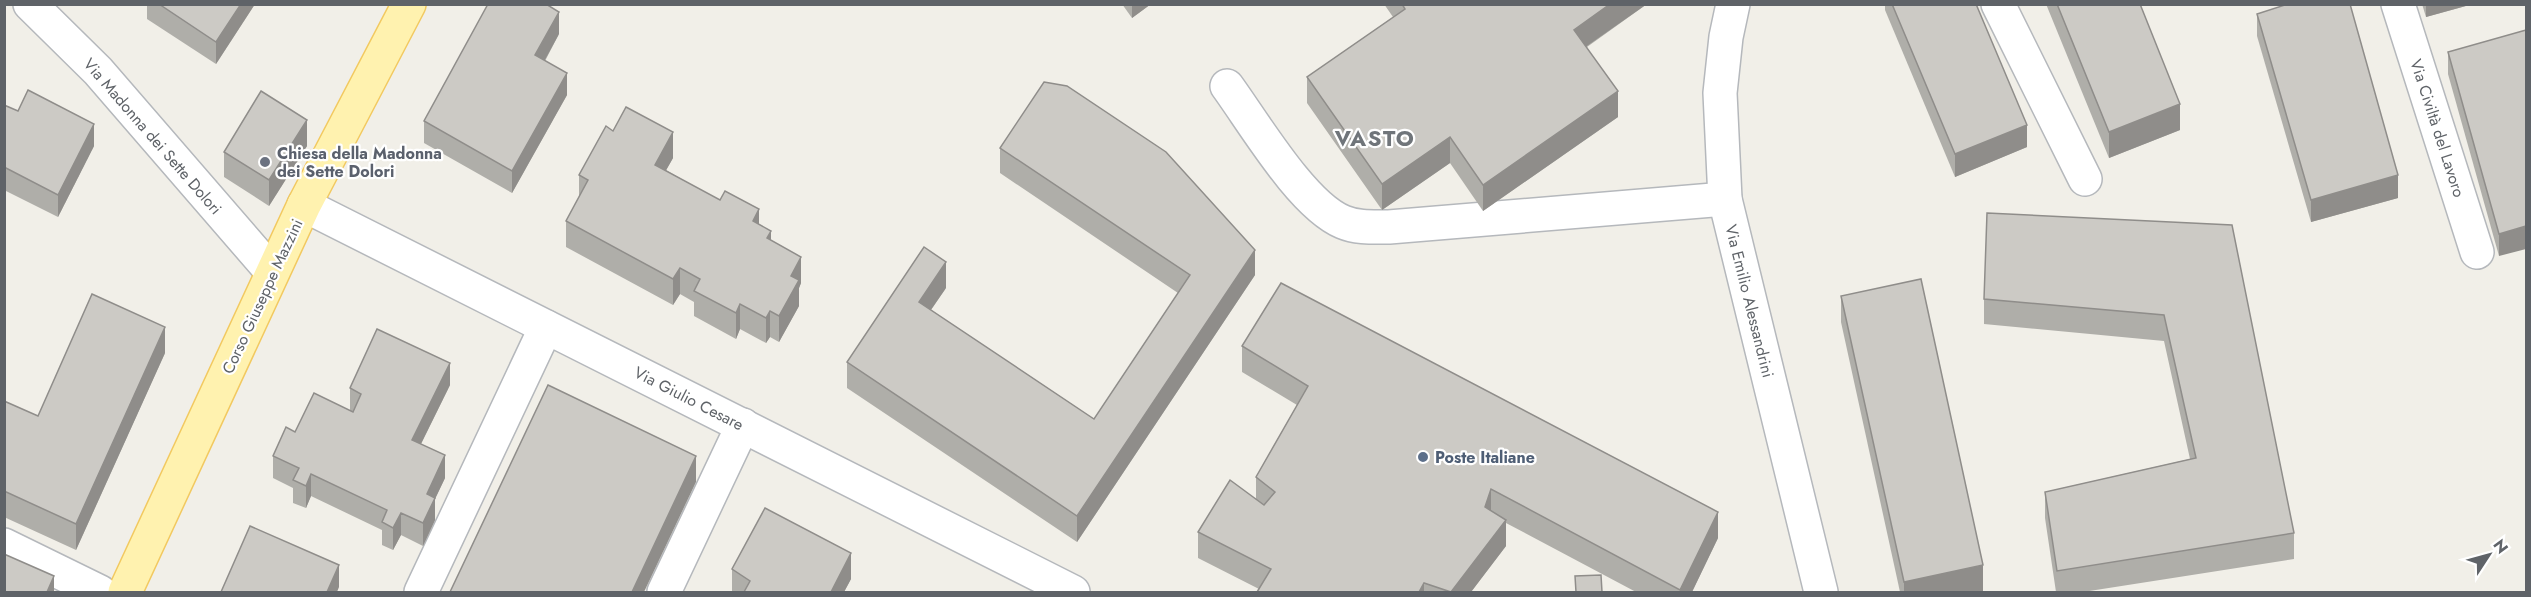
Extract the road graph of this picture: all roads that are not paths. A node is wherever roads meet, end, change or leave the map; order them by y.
1 (30, 4) edge
2 (409, 4) edge
3 (1733, 4) edge
4 (1998, 4) edge
5 (2398, 4) edge
6 (1227, 86) dead end
7 (2085, 179) dead end
8 (1725, 199) junction
9 (304, 205) junction
10 (2477, 252) dead end
11 (272, 272) junction
12 (546, 327) junction
13 (743, 425) junction
14 (4, 545) edge
15 (100, 592) edge
16 (125, 592) edge
17 (420, 592) edge
18 (664, 592) edge
19 (1073, 592) edge
20 (1821, 592) edge

1 - 11 street, Via Madonna dei Sette Dolori
2 - 9 main road, Corso Giuseppe Mazzini
3 - 8 street, Via Emilio Alessandrini
4 - 7 street
5 - 10 street, Via Civiltà del Lavoro
6 - 8 street
8 - 20 street, Via Emilio Alessandrini
9 - 11 main road, Corso Giuseppe Mazzini
9 - 12 street, Via Giulio Cesare
11 - 16 main road, Corso Giuseppe Mazzini
12 - 13 street, Via Giulio Cesare
12 - 17 street
13 - 18 street
13 - 19 street, Via Giulio Cesare
14 - 15 street

